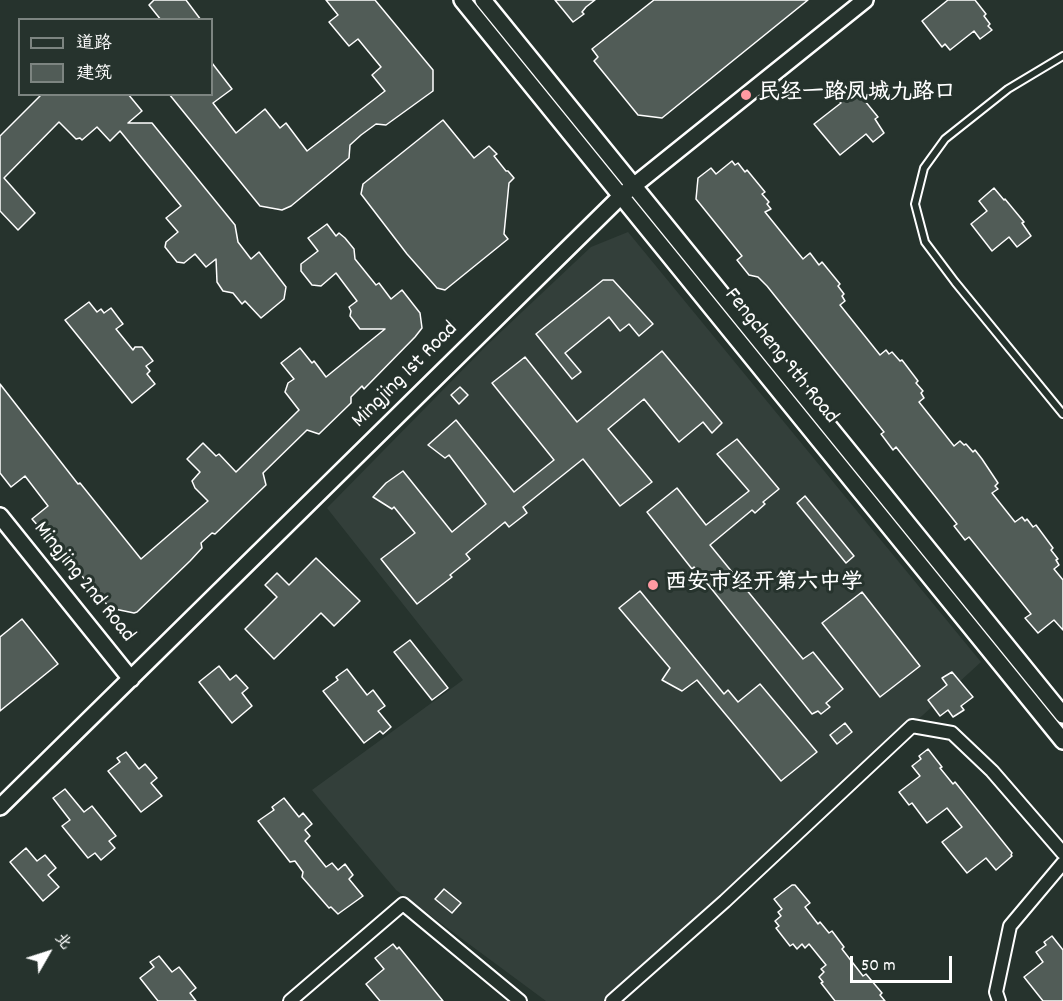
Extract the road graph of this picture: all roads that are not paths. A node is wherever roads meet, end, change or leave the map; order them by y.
1 (462, 0) edge
2 (483, 0) edge
3 (865, 0) edge
4 (1063, 56) edge
5 (627, 191) junction
6 (1063, 414) edge
7 (0, 516) edge
8 (131, 679) junction
9 (1062, 712) edge
10 (1048, 722) junction
11 (1063, 741) edge
12 (0, 807) edge
13 (1063, 853) edge
14 (1063, 863) edge
15 (290, 1001) edge
16 (520, 1001) edge
17 (612, 1001) edge
18 (999, 1001) edge

1 - 5 street, Fengcheng 9th Road
2 - 5 street, Fengcheng 9th Road
3 - 5 street, Mingjing 1st Road
4 - 6 lane
5 - 8 street, Mingjing 1st Road
5 - 9 street, Fengcheng 9th Road
5 - 10 street, Fengcheng 9th Road
7 - 8 street, Mingjing 2nd Road
8 - 12 street, Mingjing 1st Road
9 - 10 street
10 - 11 street, Fengcheng 9th Road
13 - 17 street
14 - 18 street
15 - 16 street

